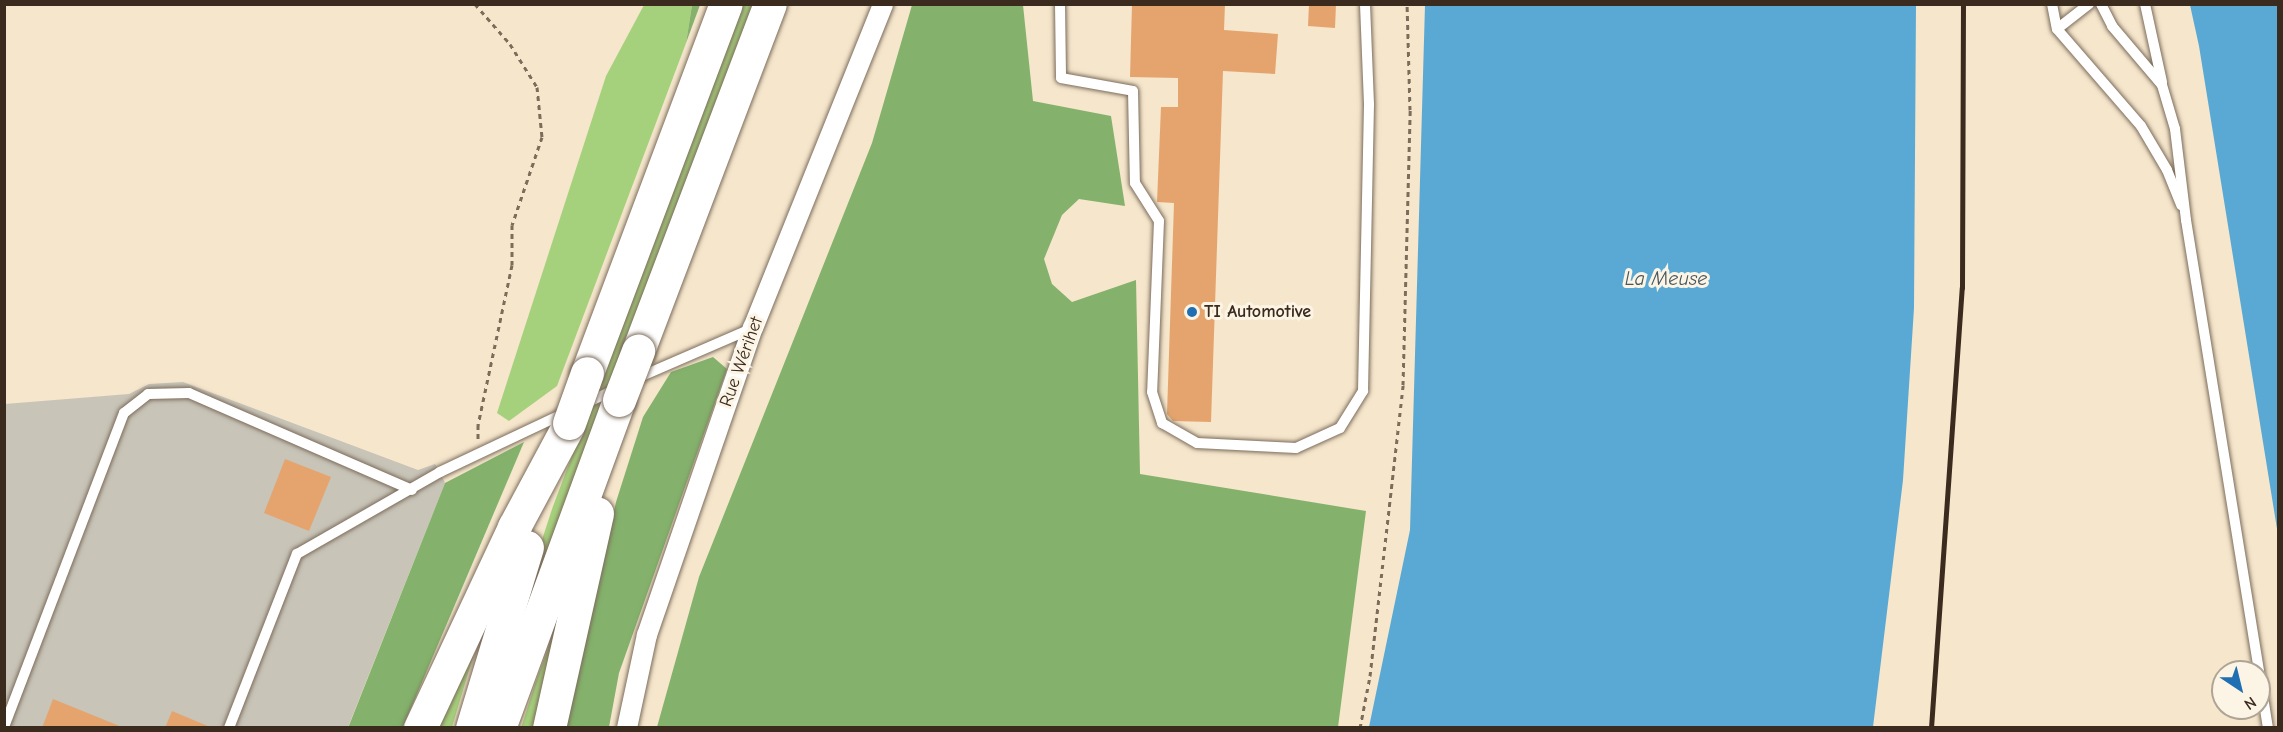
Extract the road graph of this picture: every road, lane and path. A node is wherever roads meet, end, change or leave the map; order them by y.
1 (475, 4) edge
2 (726, 4) edge
3 (770, 4) edge
4 (883, 4) edge
5 (1060, 4) edge
6 (1365, 4) edge
7 (1407, 4) edge
8 (2052, 4) edge
9 (2089, 4) edge
10 (2101, 4) edge
11 (2145, 4) edge
12 (2057, 29) junction
13 (2162, 85) junction
14 (2186, 220) junction
15 (753, 328) junction
16 (619, 400) junction
17 (568, 425) junction
18 (479, 453) junction
19 (412, 490) junction
20 (2257, 660) edge
21 (4, 727) edge
22 (229, 728) edge
23 (420, 728) edge
24 (472, 728) edge
25 (499, 728) edge
26 (549, 728) edge
27 (627, 728) edge
28 (1360, 728) edge

1 - 18 path
2 - 17 highway, bridge
3 - 16 highway, bridge
4 - 15 street, Rue Wérihet
5 - 6 lane
7 - 28 path
8 - 12 lane
9 - 12 lane
10 - 13 lane
11 - 13 lane
12 - 14 lane
13 - 14 lane
14 - 20 lane
15 - 18 lane
15 - 27 street, Rue Wérihet
16 - 25 highway
16 - 26 highway
17 - 23 highway
17 - 24 highway
18 - 19 lane
19 - 21 lane
19 - 22 lane

